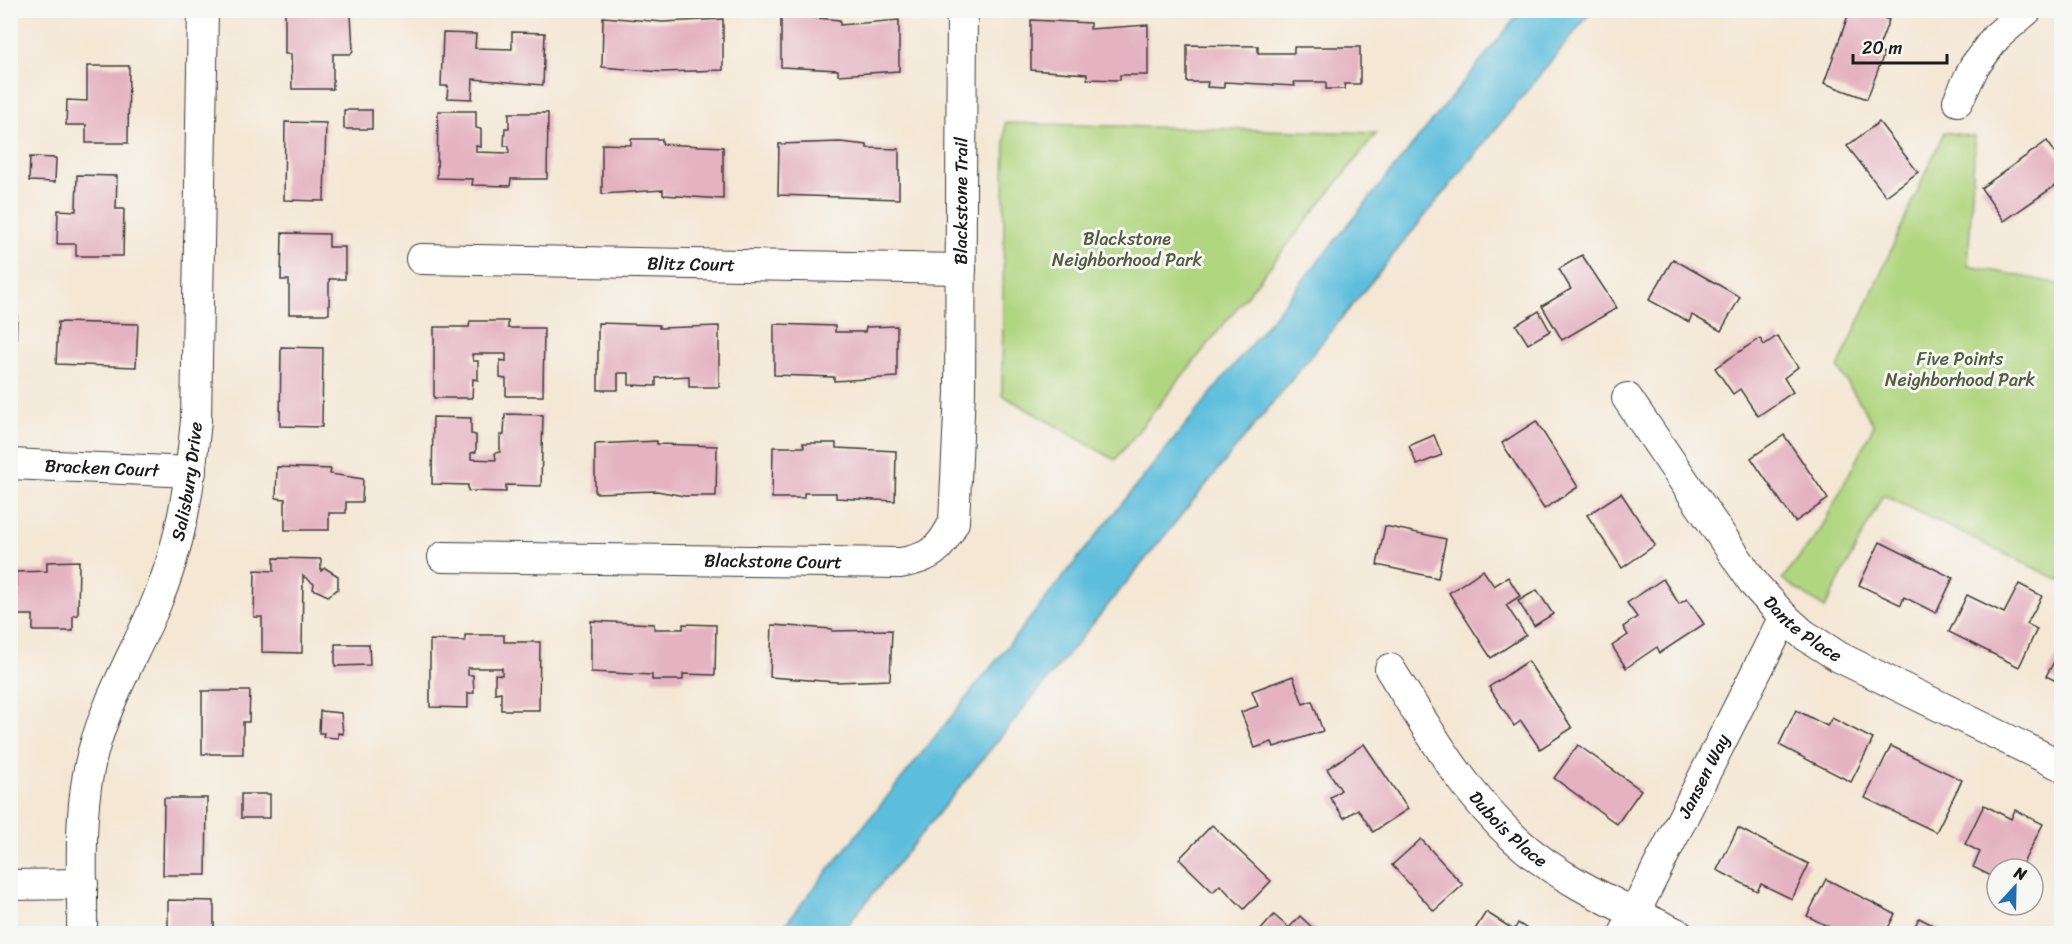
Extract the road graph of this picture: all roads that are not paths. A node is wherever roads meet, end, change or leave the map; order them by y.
1 (203, 10) edge
2 (962, 10) edge
3 (2027, 10) edge
4 (1958, 100) dead end
5 (421, 259) dead end
6 (961, 269) junction
7 (960, 392) joint
8 (1627, 398) dead end
9 (10, 464) edge
10 (191, 472) junction
11 (443, 557) dead end
12 (1784, 617) junction
13 (1390, 669) dead end
14 (2061, 766) edge
15 (82, 884) junction
16 (10, 885) edge
17 (1629, 923) edge
18 (82, 933) edge
19 (1678, 933) edge

1 - 10 street, Salisbury Drive
2 - 6 street, Blackstone Trail
3 - 4 street
5 - 6 street, Blitz Court
6 - 7 street, Blackstone Trail
7 - 11 street, Blackstone Court
8 - 12 street, Dante Place
9 - 10 street, Bracken Court
10 - 15 street, Salisbury Drive
12 - 14 street, Dante Place
12 - 17 street, Jansen Way
13 - 17 street, Dubois Place
15 - 16 street
15 - 18 street, Salisbury Drive
17 - 19 street, Dubois Place

